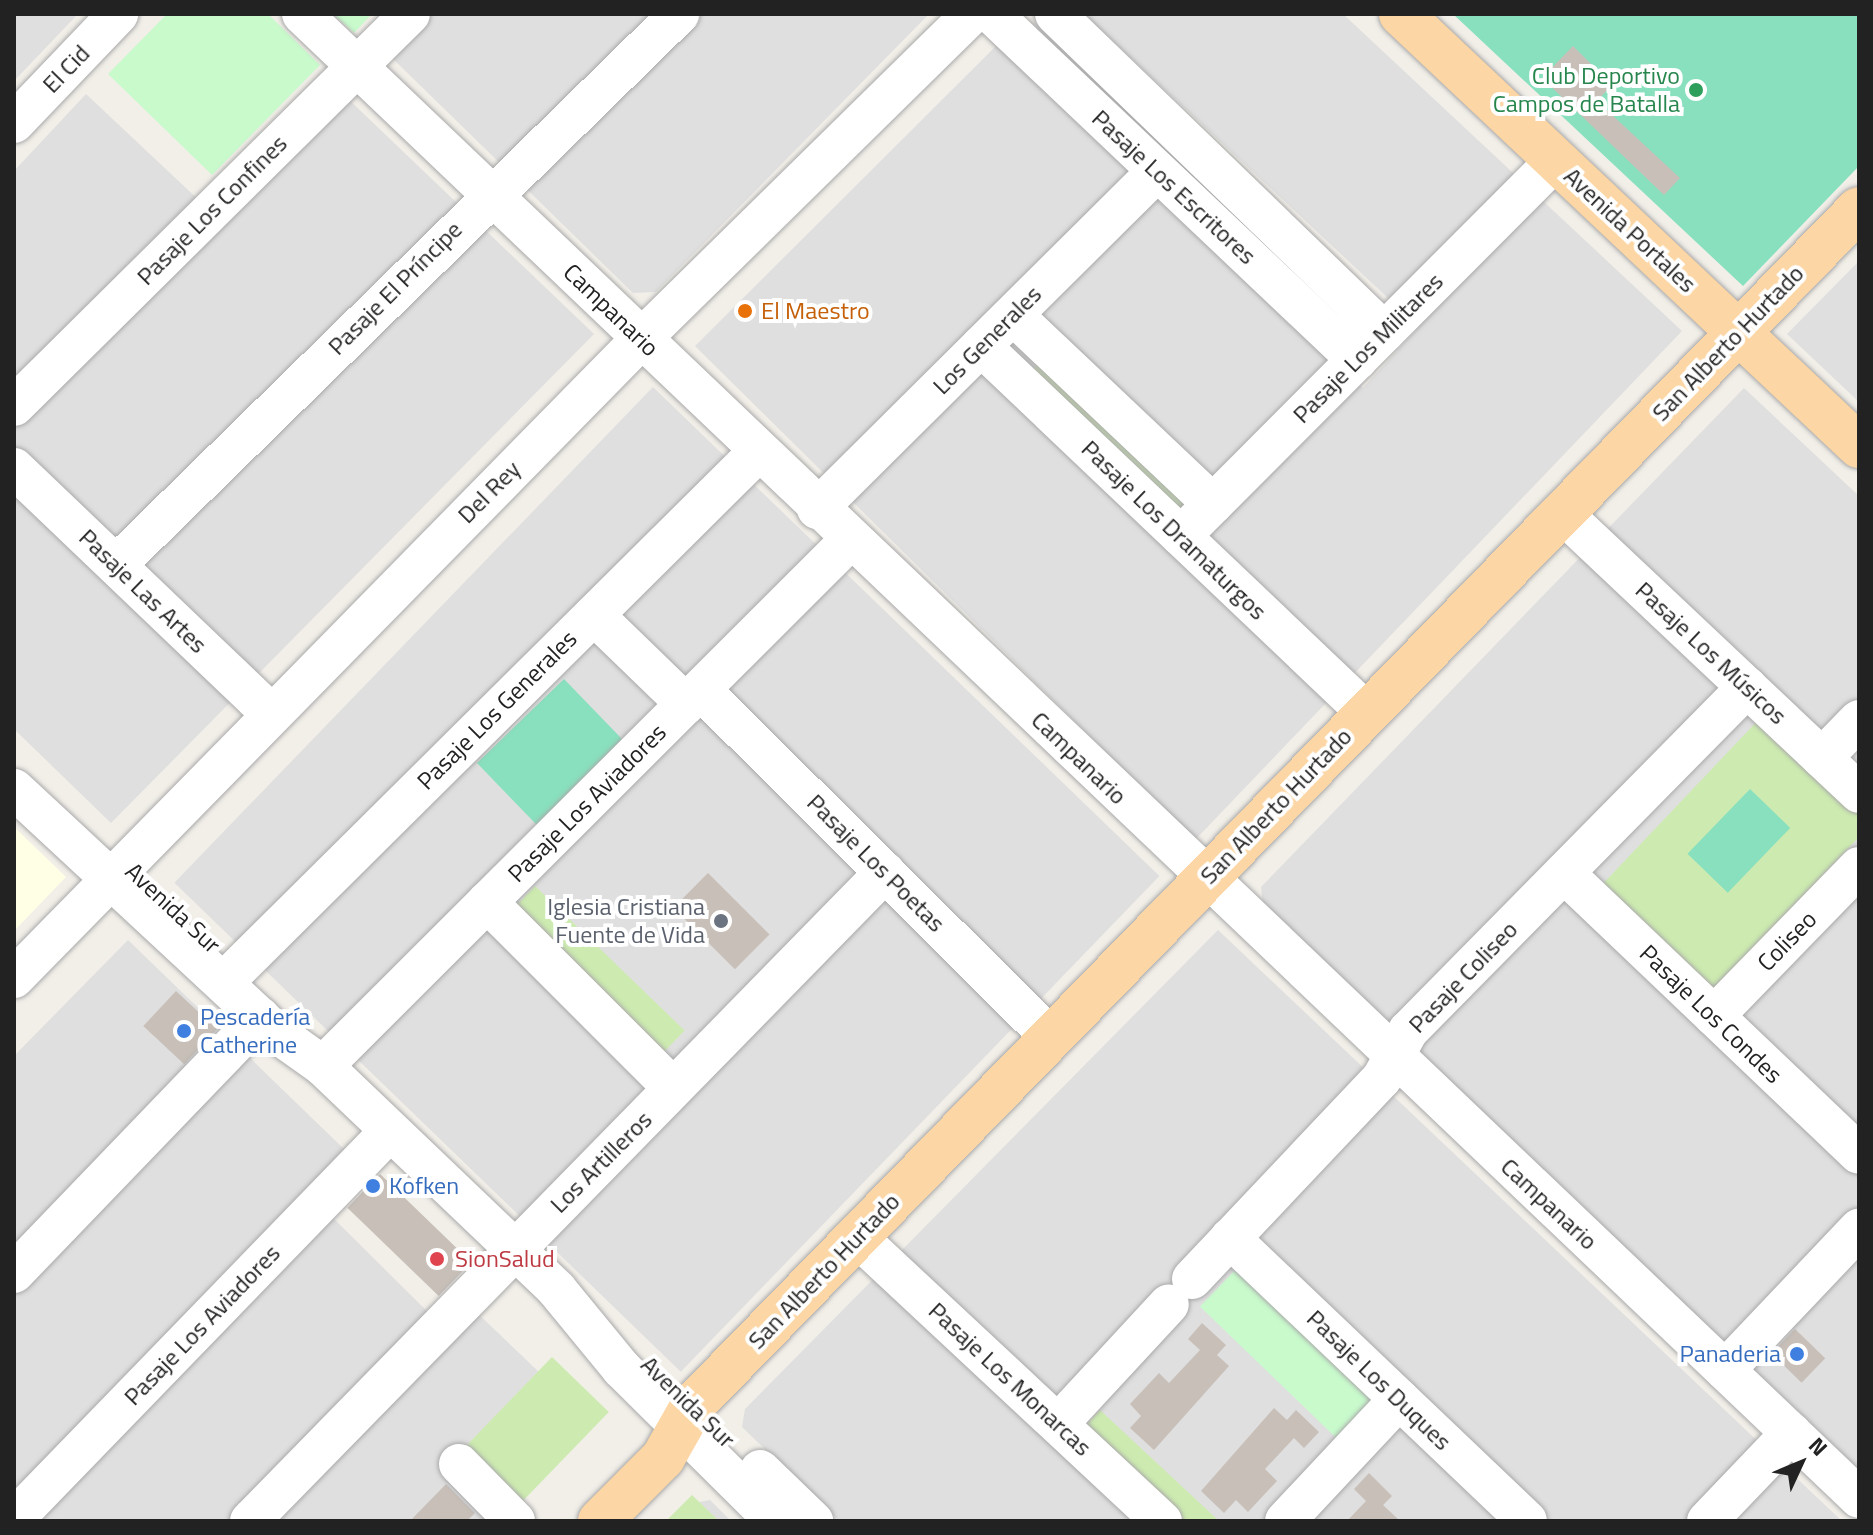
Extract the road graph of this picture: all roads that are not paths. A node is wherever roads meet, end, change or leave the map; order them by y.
1 (118, 14) edge
2 (302, 14) edge
3 (410, 14) edge
4 (679, 14) edge
5 (972, 14) edge
6 (992, 14) edge
7 (1055, 14) edge
8 (1401, 14) edge
9 (357, 66) junction
10 (14, 123) edge
11 (1556, 160) junction
12 (1157, 171) junction
13 (490, 194) junction
14 (1859, 209) edge
15 (1013, 315) junction
16 (1738, 333) junction
17 (641, 339) junction
18 (981, 346) junction
19 (1370, 346) junction
20 (14, 406) edge
21 (1859, 446) edge
22 (758, 452) junction
23 (14, 468) edge
24 (1213, 504) junction
25 (817, 509) junction
26 (1562, 513) junction
27 (1181, 536) junction
28 (850, 540) junction
29 (116, 565) junction
30 (594, 615) junction
31 (1747, 687) junction
32 (693, 697) junction
33 (1367, 713) junction
34 (271, 714) junction
35 (1859, 720) edge
36 (14, 758) edge
37 (1822, 758) junction
38 (14, 789) edge
39 (1859, 793) edge
40 (1859, 867) edge
41 (117, 871) junction
42 (885, 872) junction
43 (1564, 873) junction
44 (1206, 878) junction
45 (487, 902) junction
46 (237, 969) junction
47 (14, 978) edge
48 (1714, 1016) junction
49 (260, 1017) junction
50 (1051, 1037) junction
51 (1394, 1057) junction
52 (323, 1066) junction
53 (673, 1088) junction
54 (390, 1131) junction
55 (1859, 1154) edge
56 (1859, 1229) edge
57 (857, 1237) junction
58 (1230, 1238) junction
59 (514, 1250) junction
60 (14, 1273) edge
61 (1725, 1370) junction
62 (1399, 1399) junction
63 (682, 1416) junction
64 (1058, 1424) junction
65 (1791, 1433) junction
66 (459, 1464) dead end
67 (1859, 1498) edge
68 (14, 1519) edge
69 (250, 1521) edge
70 (515, 1521) edge
71 (570, 1521) edge
72 (600, 1521) edge
73 (775, 1521) edge
74 (813, 1521) edge
75 (1162, 1521) edge
76 (1285, 1521) edge
77 (1527, 1521) edge
78 (1707, 1521) edge

1 - 10 street, El Cid
2 - 9 street, Campanario
3 - 9 street, Pasaje Los Confines
4 - 13 street, Pasaje El Príncipe
5 - 17 street, Del Rey
6 - 12 street, Pasaje Los Escritores
7 - 19 street, Pasaje Los Escritores
8 - 11 main road, Avenida Portales
9 - 13 street, Campanario
9 - 20 street, Pasaje Los Confines
11 - 16 main road, Avenida Portales
11 - 19 street, Pasaje Los Militares
12 - 15 street, Los Generales
12 - 19 street, Pasaje Los Escritores
13 - 17 street, Campanario
13 - 29 street, Pasaje El Príncipe
14 - 16 main road, San Alberto Hurtado
15 - 18 street, Los Generales
15 - 24 street, Pasaje Los Dramaturgos
16 - 21 main road, Avenida Portales
16 - 26 main road, San Alberto Hurtado
17 - 22 street, Campanario
17 - 34 street, Del Rey
18 - 25 street, Los Generales
18 - 27 street, Pasaje Los Dramaturgos
19 - 24 street, Pasaje Los Militares
22 - 25 street, Campanario
22 - 30 street, Pasaje Los Generales
23 - 29 street, Pasaje Las Artes
24 - 27 street, Pasaje Los Militares
25 - 28 street, Campanario
26 - 31 street, Pasaje Los Músicos
26 - 33 main road, San Alberto Hurtado
27 - 33 street, Pasaje Los Dramaturgos
28 - 32 street, Pasaje Los Aviadores
28 - 44 street, Campanario
29 - 34 street, Pasaje Las Artes
30 - 32 street, Pasaje Los Poetas
30 - 46 street, Pasaje Los Generales
31 - 37 street, Pasaje Los Músicos
31 - 43 street, Pasaje Coliseo
32 - 42 street, Pasaje Los Poetas
32 - 45 street, Pasaje Los Aviadores
33 - 44 main road, San Alberto Hurtado
34 - 41 street, Del Rey
35 - 37 street
36 - 41 street, Avenida Sur
37 - 39 street, Pasaje Los Músicos
38 - 41 street, Avenida Sur
40 - 48 street, Coliseo
41 - 46 street, Avenida Sur
41 - 47 street, Del Rey
41 - 49 street, Avenida Sur
42 - 50 street, Pasaje Los Poetas
42 - 53 street, Los Artilleros
43 - 48 street, Pasaje Los Condes
43 - 51 street, Pasaje Coliseo
44 - 50 main road, San Alberto Hurtado
44 - 51 street, Campanario
45 - 52 street, Pasaje Los Aviadores
45 - 53 street
46 - 52 street, Avenida Sur
48 - 55 street, Pasaje Los Condes
49 - 52 street, Avenida Sur
49 - 60 street
50 - 57 main road, San Alberto Hurtado
51 - 58 street, Pasaje Coliseo
51 - 61 street, Campanario
52 - 54 street, Avenida Sur
53 - 59 street, Los Artilleros
54 - 59 street, Avenida Sur
54 - 68 street, Pasaje Los Aviadores
56 - 61 street
57 - 63 main road, San Alberto Hurtado
57 - 64 street, Pasaje Los Monarcas
58 - 62 street, Pasaje Los Duques
58 - 64 street, Pasaje Coliseo
59 - 63 street, Avenida Sur
59 - 69 street, Los Artilleros
61 - 65 street, Campanario
62 - 76 street
62 - 77 street, Pasaje Los Duques
63 - 71 main road
63 - 72 main road
63 - 73 street, Avenida Sur
63 - 74 street, Avenida Sur
64 - 75 street, Pasaje Los Monarcas
65 - 67 street, Campanario
65 - 78 street
66 - 70 street

